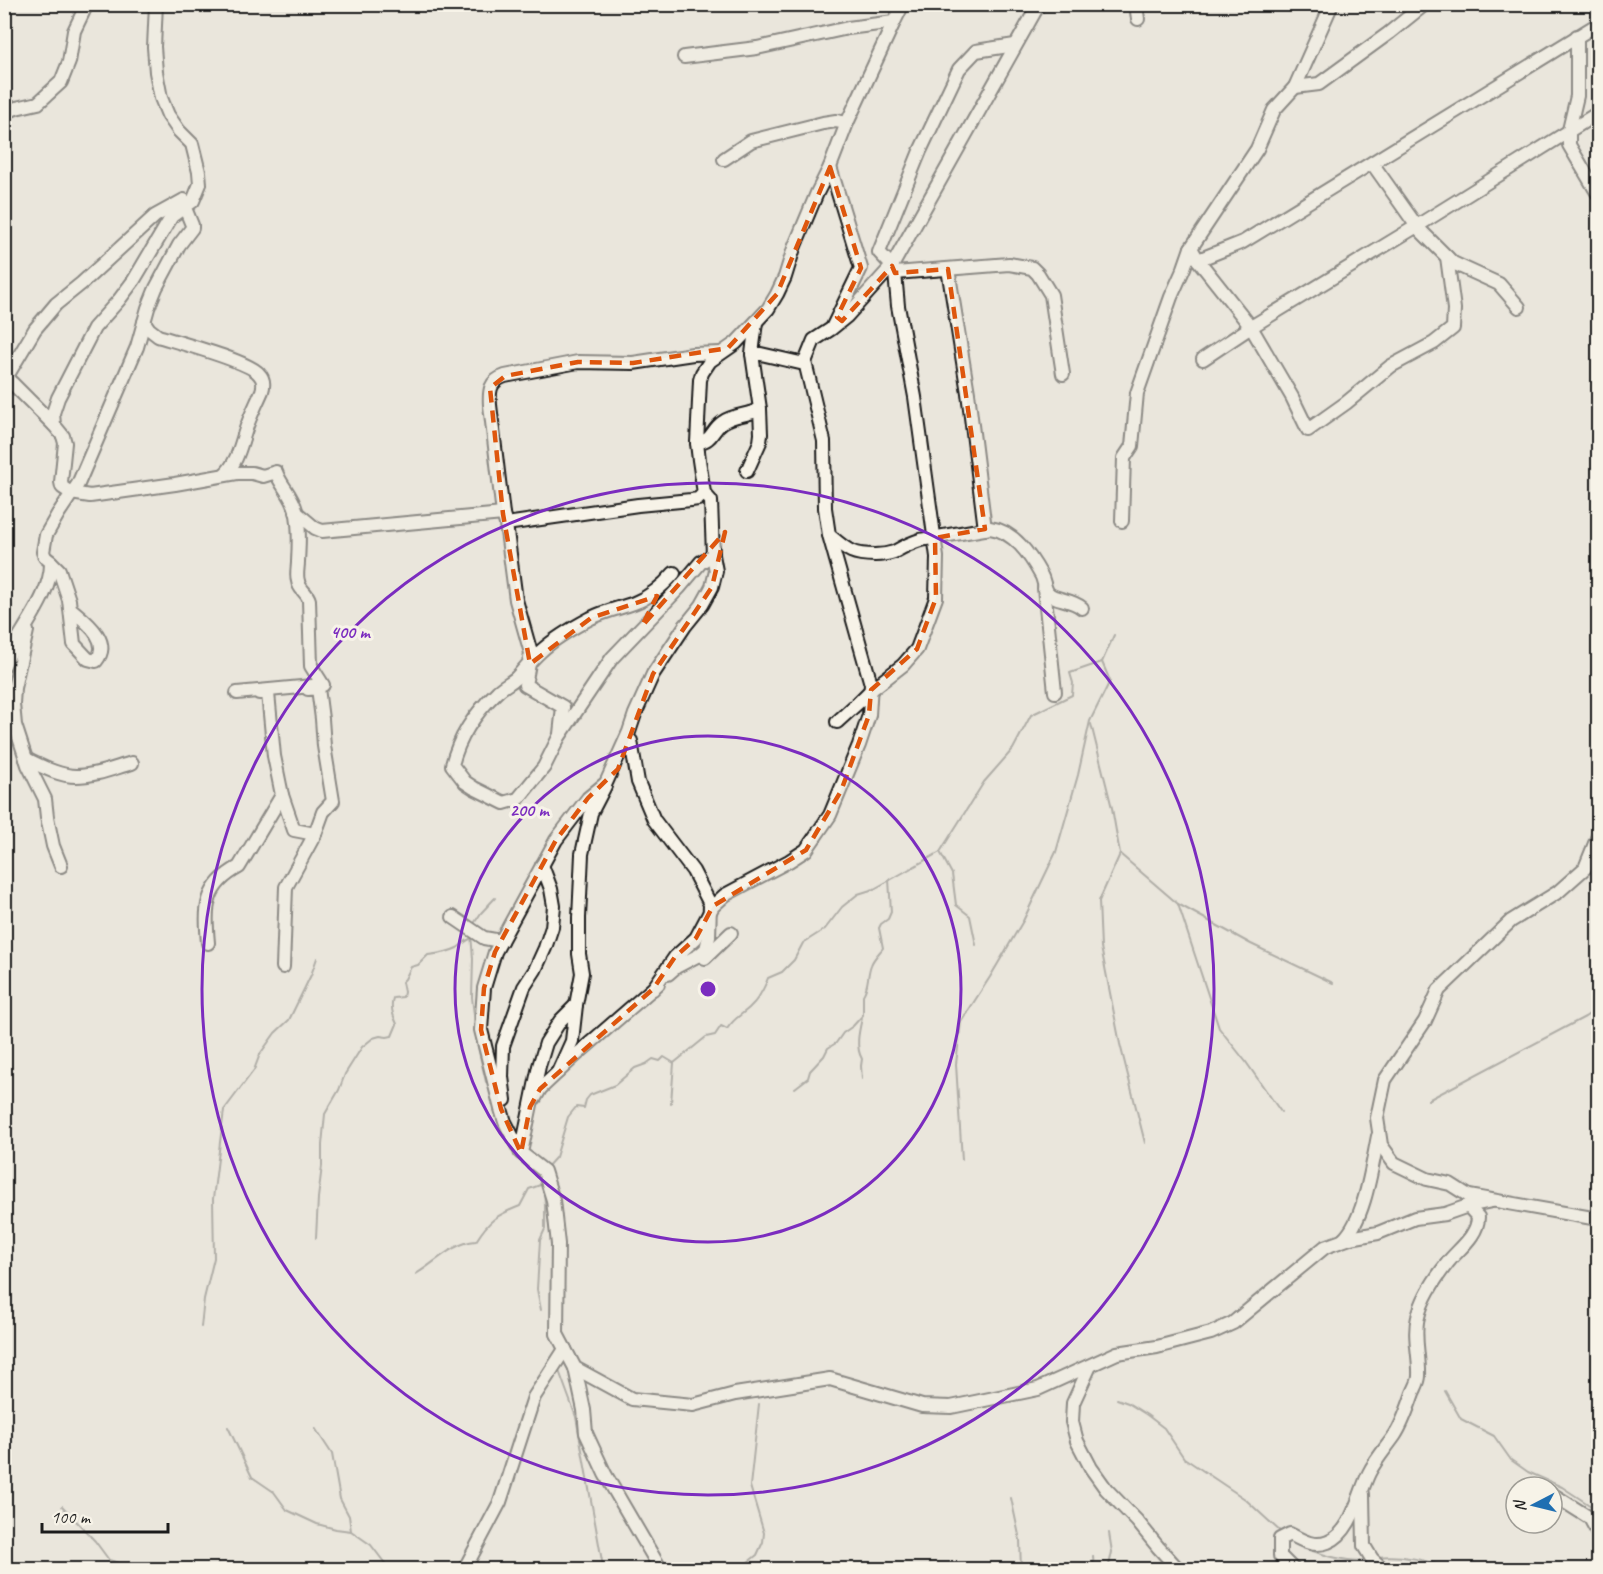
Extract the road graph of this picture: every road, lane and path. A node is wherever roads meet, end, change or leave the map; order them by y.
1 (156, 4) edge
2 (903, 4) edge
3 (1039, 4) edge
4 (1136, 4) edge
5 (1332, 4) edge
6 (1425, 4) edge
7 (86, 6) edge
8 (1138, 19) dead end
9 (894, 22) junction
10 (1599, 24) edge
11 (1577, 36) junction
12 (1015, 45) junction
13 (684, 57) dead end
14 (1295, 87) junction
15 (5, 111) edge
16 (1599, 113) edge
17 (847, 123) junction
18 (1569, 130) junction
19 (724, 159) dead end
20 (1372, 163) junction
21 (831, 167) junction
22 (1599, 194) edge
23 (184, 204) junction
24 (1417, 226) junction
25 (1191, 248) junction
26 (1447, 258) junction
27 (1198, 260) junction
28 (893, 269) junction
29 (948, 269) junction
30 (1519, 307) dead end
31 (144, 322) junction
32 (756, 322) junction
33 (1251, 327) junction
34 (831, 329) junction
35 (721, 353) junction
36 (752, 354) junction
37 (1203, 359) dead end
38 (805, 362) junction
39 (1063, 374) dead end
40 (5, 379) edge
41 (760, 410) junction
42 (54, 425) junction
43 (697, 442) junction
44 (747, 471) dead end
45 (224, 475) junction
46 (67, 491) junction
47 (704, 493) junction
48 (297, 512) junction
49 (505, 519) junction
50 (1122, 521) dead end
51 (985, 529) junction
52 (829, 535) junction
53 (934, 538) junction
54 (713, 555) junction
55 (51, 562) junction
56 (1044, 581) junction
57 (1082, 608) dead end
58 (71, 609) dead end
59 (29, 621) junction
60 (642, 626) junction
61 (530, 664) junction
62 (4, 665) edge
63 (653, 674) junction
64 (871, 690) junction
65 (1055, 692) dead end
66 (268, 693) junction
67 (837, 722) dead end
68 (559, 737) junction
69 (631, 741) junction
70 (26, 759) junction
71 (132, 763) dead end
72 (606, 783) junction
73 (282, 795) junction
74 (315, 834) junction
75 (1599, 836) edge
76 (542, 865) junction
77 (61, 866) dead end
78 (710, 911) junction
79 (453, 917) dead end
80 (731, 933) dead end
81 (501, 941) junction
82 (208, 943) dead end
83 (283, 967) dead end
84 (663, 980) junction
85 (653, 989) junction
86 (576, 1005) junction
87 (558, 1072) junction
88 (530, 1107) junction
89 (505, 1122) junction
90 (1379, 1131) junction
91 (522, 1153) junction
92 (1492, 1201) junction
93 (1468, 1206) junction
94 (1599, 1219) edge
95 (1325, 1247) junction
96 (565, 1349) junction
97 (1090, 1366) junction
98 (575, 1368) junction
99 (1362, 1492) junction
100 (1564, 1502) edge
101 (1599, 1533) edge
102 (464, 1569) edge
103 (661, 1569) edge
104 (1179, 1569) edge
105 (1294, 1569) edge
106 (1384, 1569) edge

1 - 23 street
2 - 9 street
3 - 12 street
4 - 8 street
5 - 14 street
6 - 14 street
7 - 15 street
9 - 13 street
9 - 17 street
10 - 11 street
11 - 18 street
11 - 20 street
12 - 28 street
12 - 28 street
14 - 25 street
16 - 18 street
17 - 19 street
17 - 21 street
18 - 22 street
18 - 24 street
20 - 24 street
20 - 27 street
21 - 32 street
21 - 34 street
23 - 31 street
23 - 40 street
23 - 42 street
24 - 26 street
24 - 33 street
25 - 27 street
25 - 50 street
26 - 30 street
26 - 33 street
27 - 33 street
28 - 29 street
28 - 34 street
28 - 53 street
29 - 39 street
29 - 51 street
31 - 45 street
31 - 46 street
32 - 35 street
32 - 36 street
33 - 37 street
34 - 38 street
35 - 43 street
35 - 49 street
36 - 38 street
36 - 41 street
38 - 52 street
40 - 42 street
41 - 43 street
41 - 44 street
42 - 46 street
43 - 47 street
45 - 46 street
45 - 48 street
46 - 55 street
47 - 49 street
47 - 54 street
48 - 49 street
48 - 66 street
49 - 61 street
51 - 53 street
51 - 56 street
52 - 53 street
52 - 64 street
53 - 64 street
54 - 60 street
54 - 63 street
55 - 58 street
55 - 59 street
56 - 57 street
56 - 65 street
59 - 62 street
59 - 70 street
60 - 61 street
60 - 68 street
61 - 68 street
61 - 68 street
63 - 69 street
63 - 72 street
64 - 67 street
64 - 78 street
66 - 73 street
66 - 74 street
69 - 72 street
69 - 78 street
70 - 71 street
70 - 77 street
72 - 76 street
72 - 86 street
73 - 74 street
73 - 82 street
74 - 83 street
75 - 90 street
76 - 81 street
76 - 89 street
78 - 84 street
78 - 85 street
79 - 81 street
80 - 84 street
81 - 89 street
84 - 85 street
85 - 87 street
86 - 87 street
86 - 88 street
87 - 88 street
88 - 91 street
89 - 91 street
90 - 92 street
90 - 95 street
91 - 96 street
92 - 93 street
92 - 94 street
93 - 95 street
93 - 99 street
95 - 97 street
96 - 98 street
96 - 102 street
97 - 98 street
97 - 104 street
98 - 103 street
99 - 105 street
99 - 106 street
100 - 101 street

